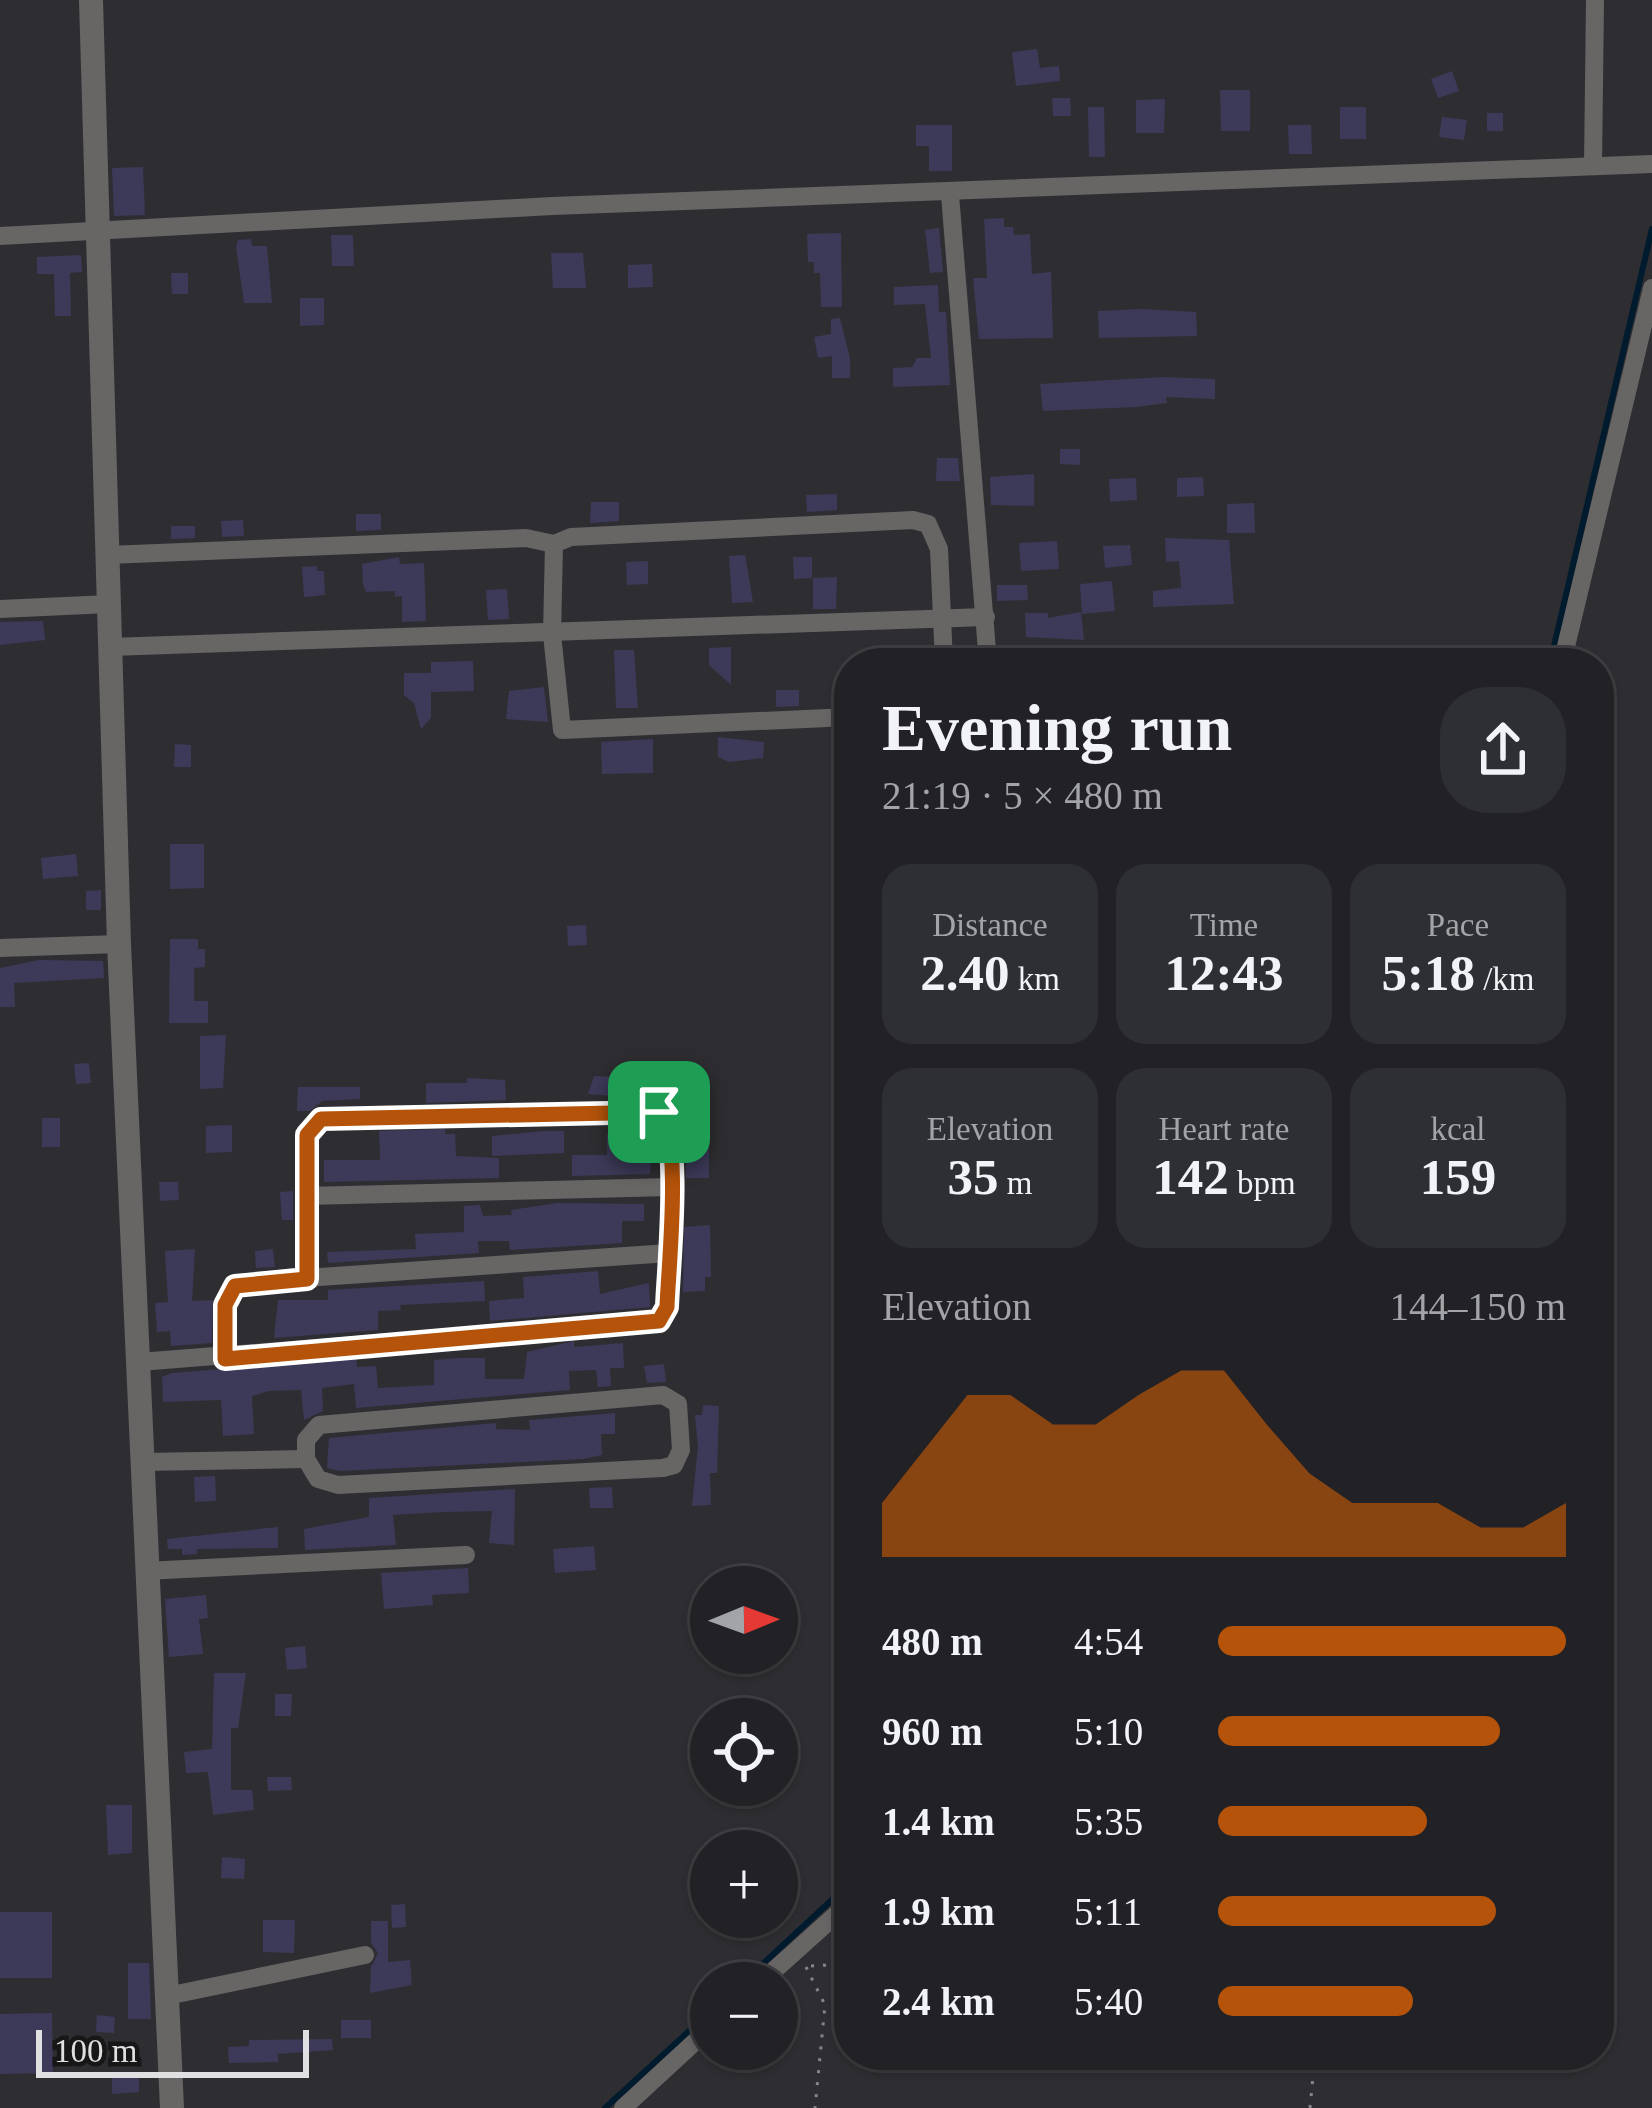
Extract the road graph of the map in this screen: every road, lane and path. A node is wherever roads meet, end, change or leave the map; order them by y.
1 (91, 0) edge
2 (1595, 0) edge
3 (1652, 164) edge
4 (1593, 166) junction
5 (950, 195) junction
6 (100, 232) junction
7 (0, 236) edge
8 (1652, 288) edge
9 (554, 544) junction
10 (108, 555) junction
11 (110, 604) junction
12 (0, 609) edge
13 (986, 617) junction
14 (940, 620) junction
15 (551, 634) junction
16 (110, 647) junction
17 (943, 648) edge
18 (987, 648) edge
19 (1566, 648) edge
20 (834, 718) edge
21 (118, 944) junction
22 (0, 948) edge
23 (671, 1187) junction
24 (306, 1196) junction
25 (669, 1253) junction
26 (307, 1279) junction
27 (225, 1359) junction
28 (139, 1363) junction
29 (306, 1459) junction
30 (143, 1462) junction
31 (466, 1555) dead end
32 (145, 1571) junction
33 (834, 1916) edge
34 (365, 1954) dead end
35 (783, 1962) edge
36 (834, 1965) edge
37 (798, 1966) edge
38 (805, 1966) junction
39 (167, 1996) junction
40 (690, 2046) edge
41 (1314, 2070) edge
42 (172, 2108) edge
43 (622, 2108) edge
44 (815, 2108) edge
45 (1310, 2108) edge

1 - 6 street
2 - 4 street
3 - 4 street
4 - 5 street
5 - 6 street
5 - 13 street
6 - 7 street
6 - 10 street
8 - 19 street
9 - 10 street
9 - 14 street
9 - 15 street
10 - 11 street
11 - 12 street
11 - 16 street
13 - 14 street
13 - 18 street
14 - 15 street
14 - 17 street
15 - 16 street
15 - 20 street
16 - 21 street
21 - 22 street
21 - 28 street
23 - 24 street
23 - 24 street
23 - 25 street
24 - 26 street
25 - 26 street
25 - 27 street
26 - 27 street
27 - 28 street
28 - 30 street
29 - 29 street
29 - 30 street
30 - 32 street
31 - 32 street
32 - 39 street
33 - 35 street
34 - 39 street
36 - 38 path
37 - 38 path
38 - 44 path
39 - 42 street
40 - 43 street
41 - 45 path

